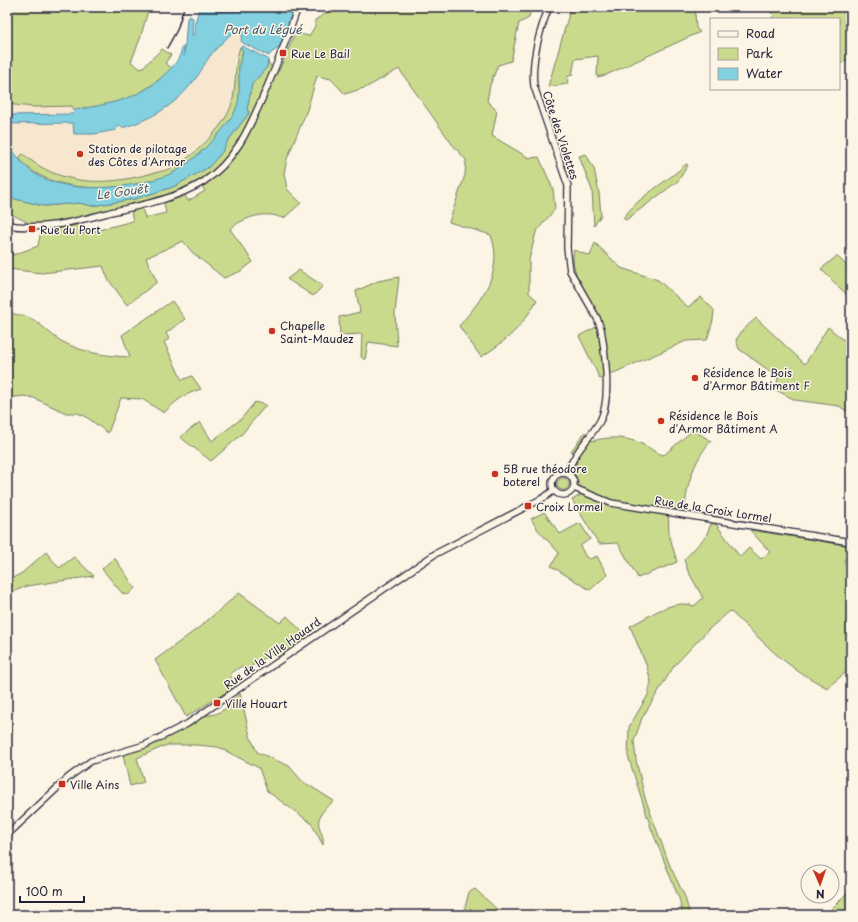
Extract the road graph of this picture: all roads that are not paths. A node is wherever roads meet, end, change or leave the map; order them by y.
1 (298, 7) edge
2 (549, 7) edge
3 (7, 225) edge
4 (567, 473) junction
5 (574, 488) junction
6 (554, 490) junction
7 (851, 542) edge
8 (7, 835) edge

1 - 3 street
2 - 4 street, Côte des Violettes
4 - 5 street
4 - 6 street
5 - 6 street
5 - 7 street, Rue de la Croix Lormel
6 - 8 street, Rue de la Ville Houard

